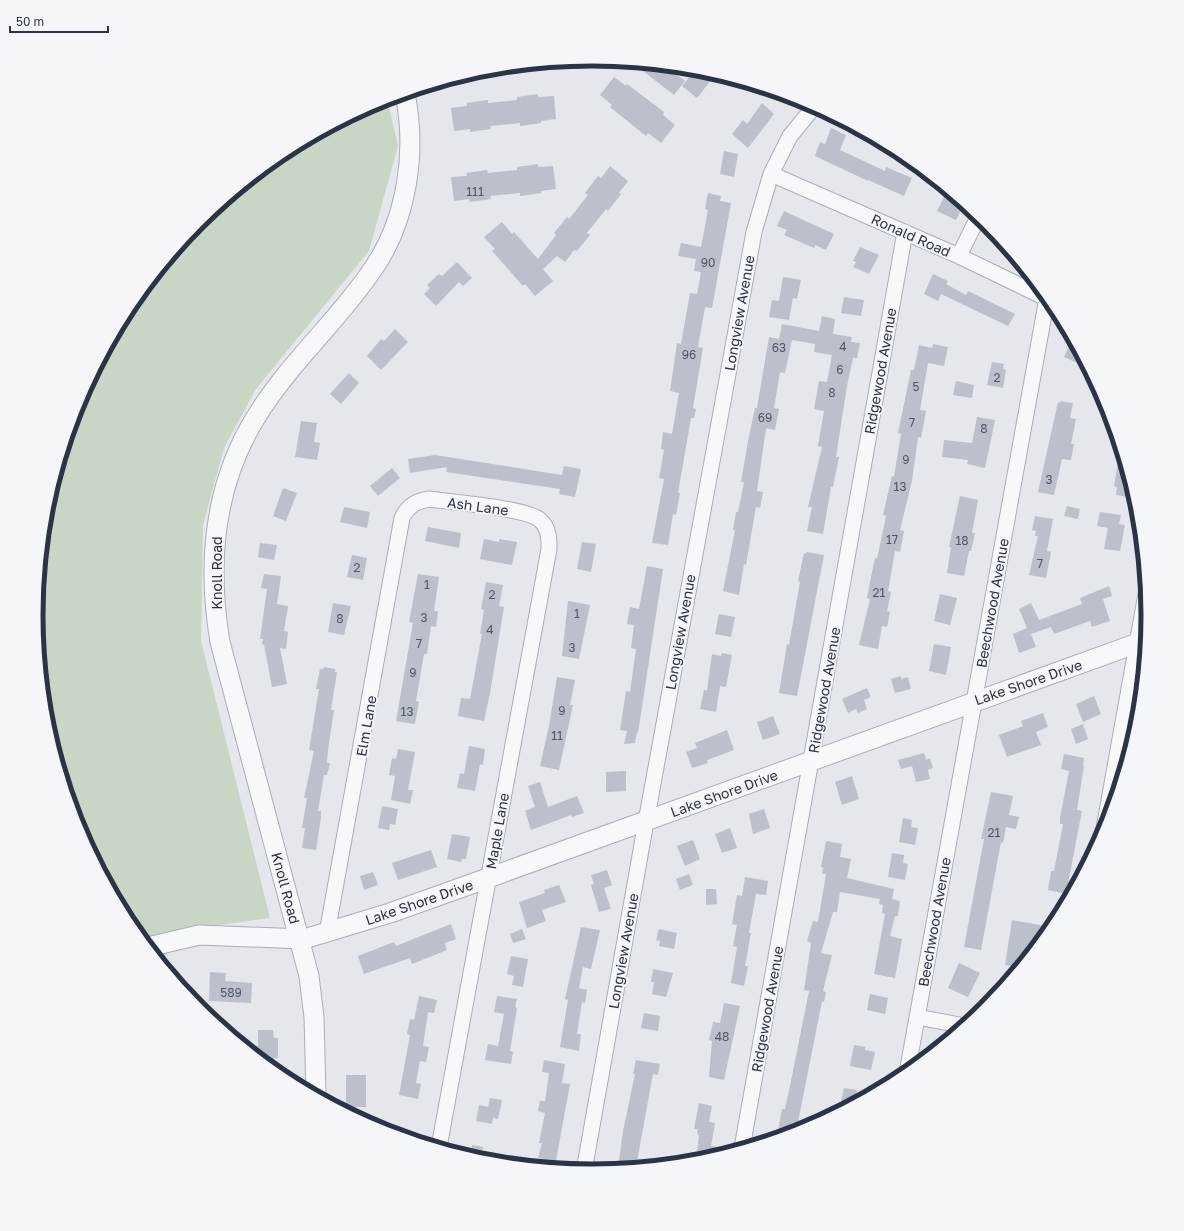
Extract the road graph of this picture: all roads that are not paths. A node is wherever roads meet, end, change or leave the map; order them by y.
1 (406, 100) edge
2 (810, 112) edge
3 (772, 174) junction
4 (975, 222) edge
5 (904, 232) junction
6 (959, 256) junction
7 (1037, 294) edge
8 (1046, 307) edge
9 (402, 518) joint
10 (549, 538) joint
11 (1141, 641) edge
12 (1140, 645) edge
13 (974, 700) junction
14 (812, 760) junction
15 (1110, 796) edge
16 (646, 822) junction
17 (488, 878) junction
18 (327, 933) junction
19 (300, 939) junction
20 (153, 946) edge
21 (917, 1018) junction
22 (957, 1025) edge
23 (909, 1064) edge
24 (316, 1090) edge
25 (440, 1143) edge
26 (743, 1143) edge
27 (585, 1164) edge

1 - 19 street, Knoll Road
2 - 3 street, Longview Avenue
3 - 5 street, Ronald Road
3 - 16 street, Longview Avenue
4 - 6 street
5 - 6 street, Ronald Road
5 - 14 street, Ridgewood Avenue
6 - 7 street, Ronald Road
8 - 13 street, Beechwood Avenue
9 - 10 street, Ash Lane
9 - 18 street, Elm Lane
10 - 17 street, Maple Lane
11 - 13 street, Lake Shore Drive
12 - 15 street
13 - 14 street, Lake Shore Drive
13 - 21 street, Beechwood Avenue
14 - 16 street, Lake Shore Drive
14 - 26 street, Ridgewood Avenue
16 - 17 street, Lake Shore Drive
16 - 27 street, Longview Avenue
17 - 18 street, Lake Shore Drive
17 - 25 street, Maple Lane
18 - 19 street, Lake Shore Drive
19 - 20 street, Lake Shore Drive
19 - 24 street, Knoll Road
21 - 22 street
21 - 23 street, Beechwood Avenue

